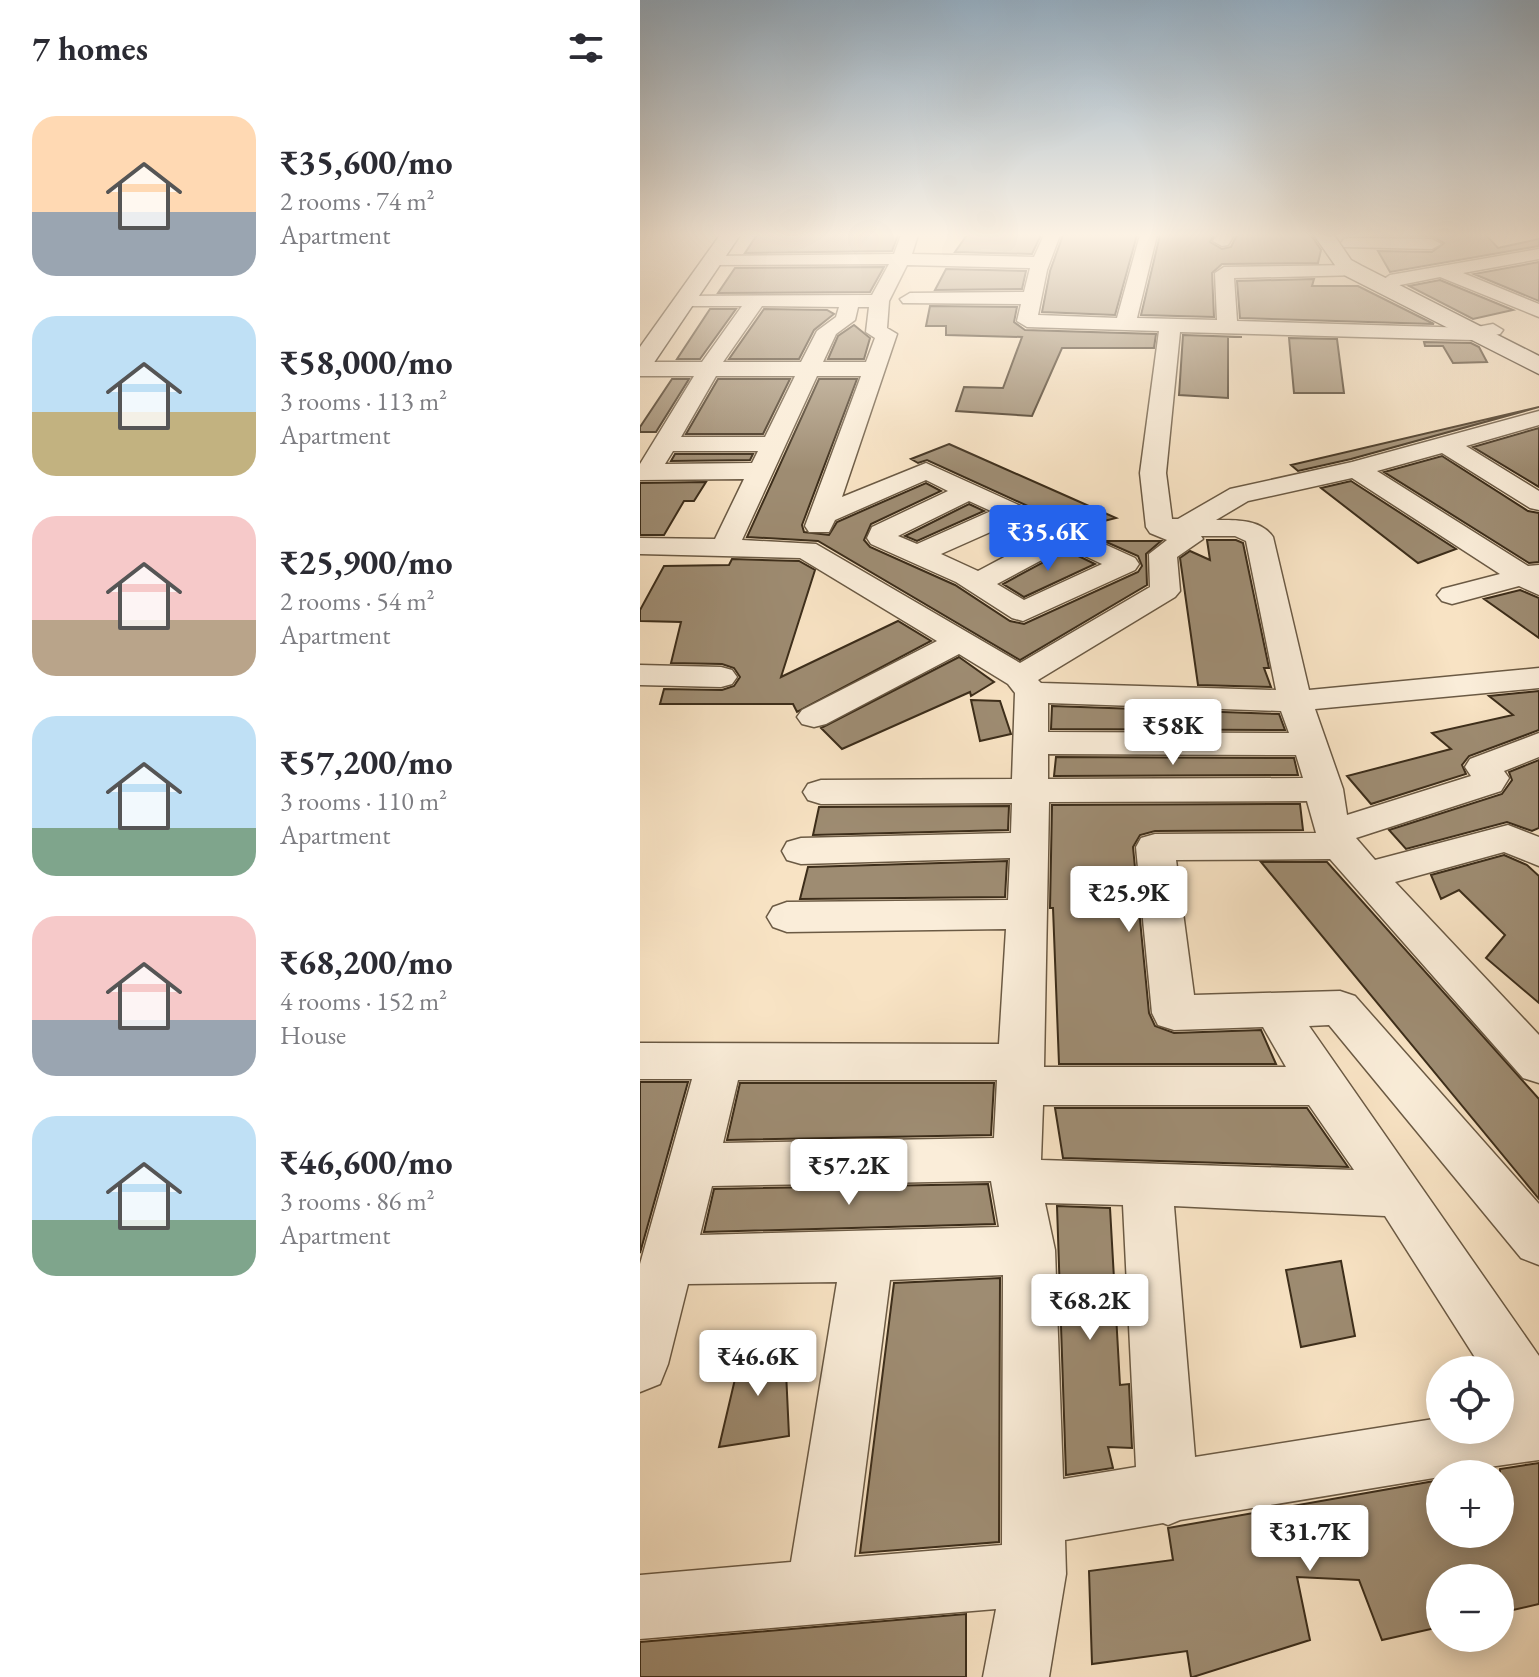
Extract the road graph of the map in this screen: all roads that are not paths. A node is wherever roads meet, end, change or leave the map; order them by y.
1 (654, 313) edge
2 (676, 313) edge
3 (752, 313) edge
4 (846, 313) edge
5 (878, 313) edge
6 (1029, 313) edge
7 (1128, 313) edge
8 (1226, 313) edge
9 (1446, 313) edge
10 (1450, 313) edge
11 (1528, 313) edge
12 (1170, 325) junction
13 (1125, 326) junction
14 (1227, 327) junction
15 (1480, 329) junction
16 (640, 332) edge
17 (1539, 353) edge
18 (715, 360) junction
19 (1539, 366) edge
20 (640, 367) edge
21 (809, 369) junction
22 (875, 369) junction
23 (697, 390) junction
24 (679, 421) junction
25 (1534, 423) edge
26 (779, 433) junction
27 (665, 444) junction
28 (1447, 445) junction
29 (1356, 469) junction
30 (761, 471) junction
31 (644, 472) edge
32 (969, 491) junction
33 (1539, 502) edge
34 (1012, 512) junction
35 (1172, 527) junction
36 (816, 532) junction
37 (1064, 537) junction
38 (640, 546) edge
39 (725, 547) junction
40 (918, 554) junction
41 (1534, 578) edge
42 (970, 580) junction
43 (1452, 595) dead end
44 (903, 606) junction
45 (962, 640) junction
46 (640, 675) edge
47 (721, 677) dead end
48 (1539, 678) edge
49 (1025, 685) junction
50 (1295, 701) junction
51 (814, 717) dead end
52 (1032, 743) junction
53 (1311, 744) junction
54 (1539, 744) edge
55 (1325, 789) junction
56 (821, 792) dead end
57 (1030, 792) junction
58 (1030, 845) junction
59 (1538, 850) edge
60 (801, 851) dead end
61 (1348, 851) junction
62 (1026, 914) junction
63 (787, 917) dead end
64 (1274, 1008) junction
65 (640, 1061) edge
66 (720, 1061) junction
67 (1539, 1065) edge
68 (1020, 1074) junction
69 (1322, 1086) junction
70 (692, 1165) junction
71 (1016, 1170) junction
72 (1147, 1183) junction
73 (1399, 1194) junction
74 (1539, 1241) edge
75 (1029, 1250) junction
76 (867, 1257) junction
77 (667, 1260) junction
78 (640, 1364) edge
79 (1539, 1406) edge
80 (1539, 1431) edge
81 (1168, 1495) junction
82 (1034, 1544) junction
83 (818, 1591) junction
84 (640, 1607) edge
85 (1016, 1677) edge

1 - 16 street
2 - 20 street
3 - 18 street
4 - 21 street
5 - 22 street
6 - 13 street
7 - 13 street
8 - 14 street
9 - 15 street
10 - 15 street
11 - 15 street
12 - 13 street
12 - 14 street
12 - 35 street
14 - 15 street
15 - 17 street
15 - 19 street
18 - 20 street
18 - 21 street
18 - 23 street
21 - 22 street
21 - 23 street
21 - 26 street
22 - 36 street
23 - 24 street
24 - 26 street
24 - 27 street
25 - 28 street
26 - 27 street
26 - 30 street
27 - 31 street
28 - 29 street
28 - 33 street
29 - 35 street
29 - 41 street
30 - 31 street
30 - 39 street
32 - 34 street
32 - 36 street
32 - 40 street
34 - 37 street
34 - 40 street
35 - 49 street
35 - 50 street
36 - 39 street
36 - 44 street
37 - 42 street
37 - 42 street
38 - 39 street
40 - 42 street
41 - 43 street
42 - 44 street
44 - 45 street
45 - 49 street
45 - 51 street
46 - 47 street
48 - 50 street
49 - 50 street
49 - 52 street
50 - 53 street
52 - 53 street
52 - 57 street
53 - 55 street
54 - 61 street
55 - 57 street
55 - 61 street
56 - 57 street
57 - 58 street
58 - 60 street
58 - 62 street
59 - 61 street
61 - 64 street
61 - 67 street
62 - 63 street
62 - 68 street
64 - 69 street
64 - 74 street
65 - 66 street
66 - 68 street
66 - 70 street
68 - 69 street
68 - 71 street
69 - 73 street
70 - 71 street
70 - 77 street
71 - 72 street
71 - 75 street
72 - 73 street
72 - 81 street
73 - 79 street
75 - 76 street
75 - 82 street
76 - 77 street
76 - 83 street
77 - 78 street
80 - 81 street
81 - 82 street
82 - 83 street
82 - 85 street
83 - 84 street

